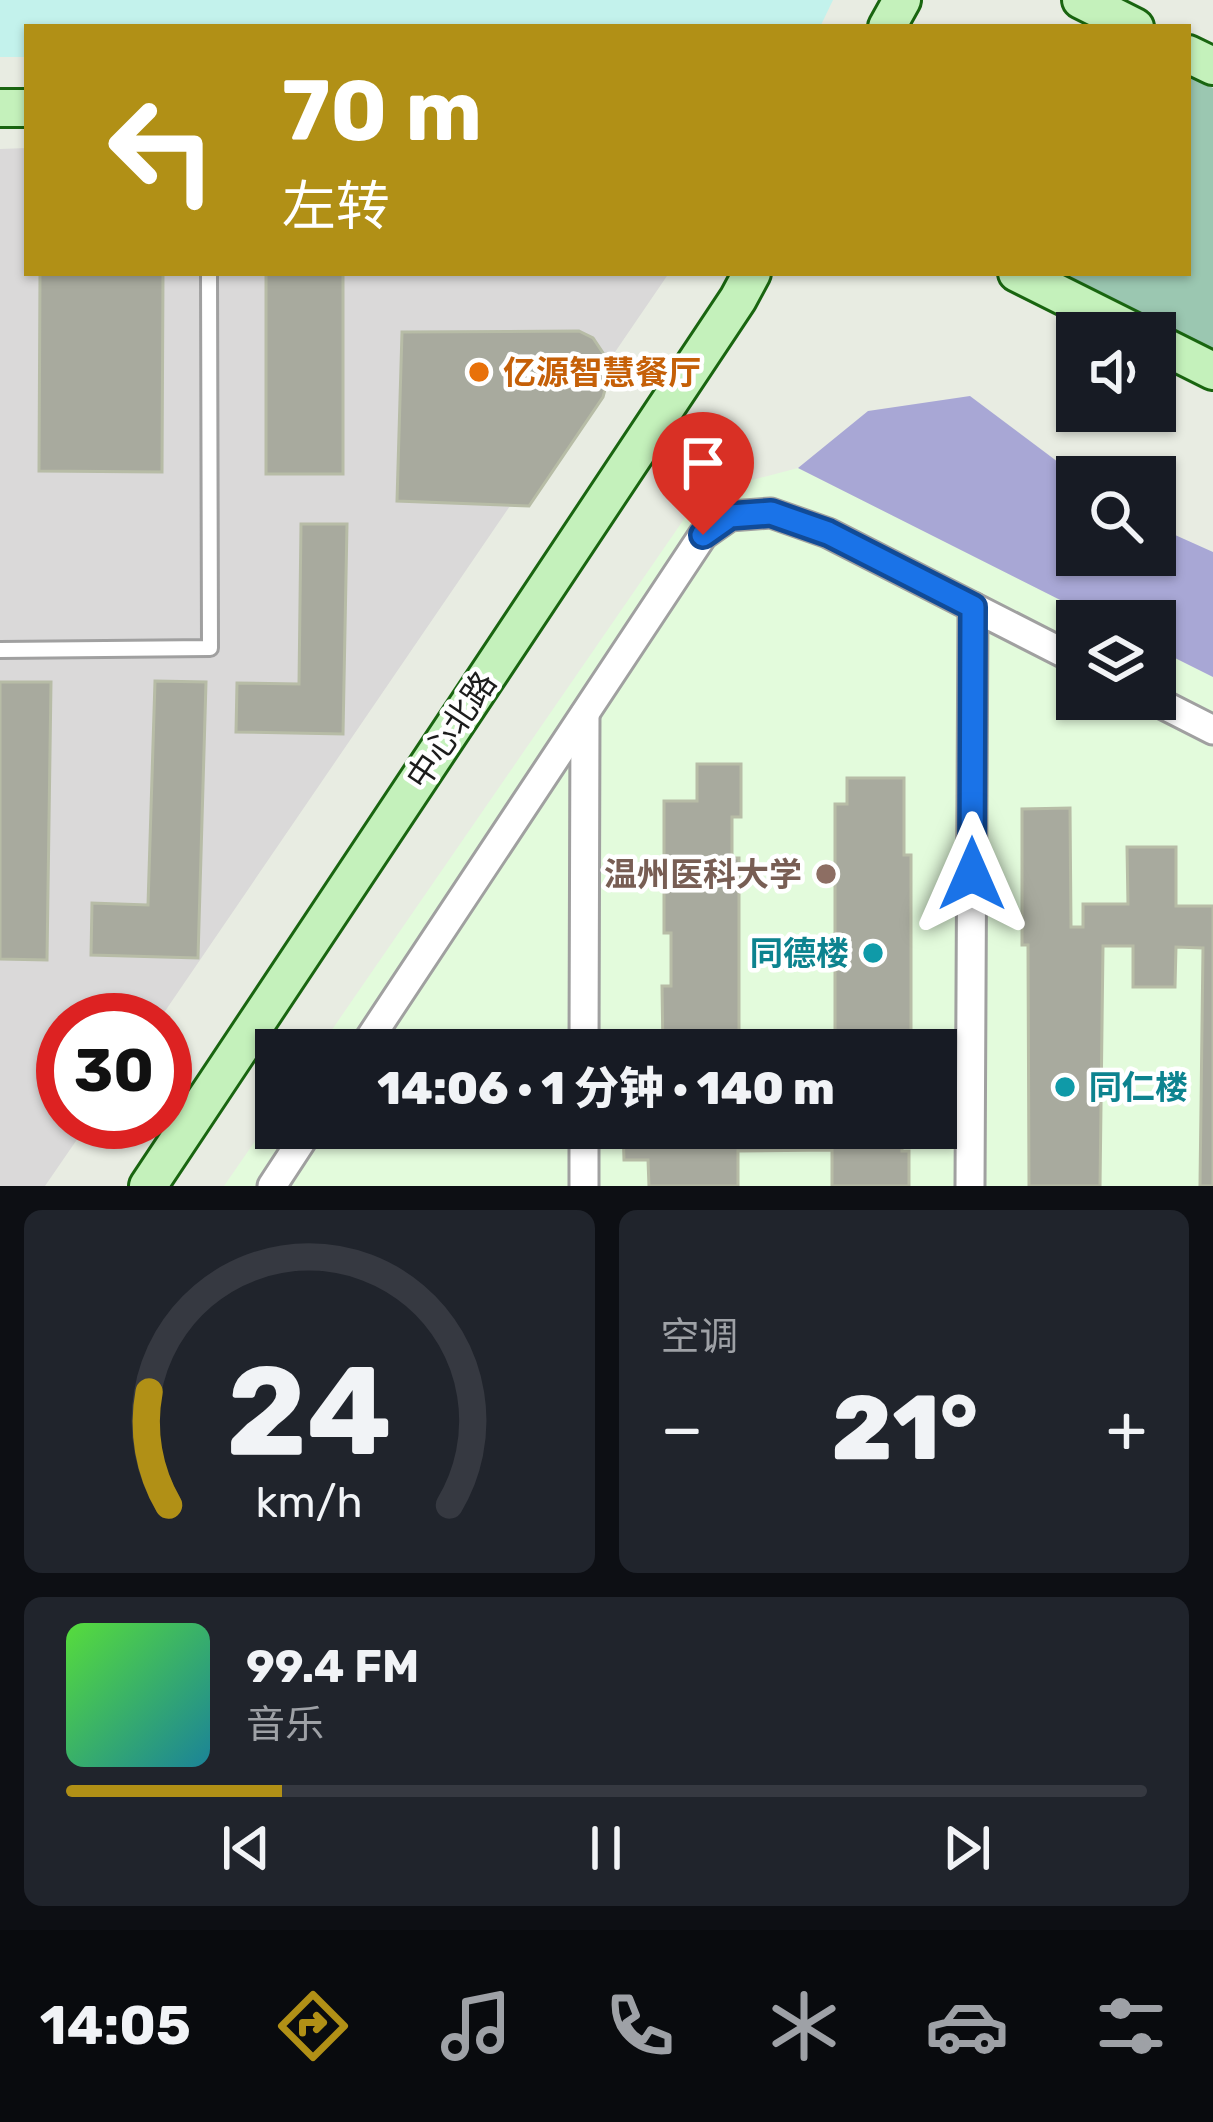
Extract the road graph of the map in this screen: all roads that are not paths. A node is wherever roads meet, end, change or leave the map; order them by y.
1 (1081, 0) edge
2 (1129, 24) edge
3 (208, 276) edge
4 (750, 276) edge
5 (1023, 276) edge
6 (1095, 312) edge
7 (1176, 352) edge
8 (1213, 371) edge
9 (973, 607) junction
10 (1056, 649) edge
11 (0, 650) edge
12 (1176, 711) edge
13 (585, 714) junction
14 (1213, 730) edge
15 (376, 1029) edge
16 (584, 1029) edge
17 (296, 1149) edge
18 (584, 1149) edge
19 (148, 1186) edge
20 (272, 1186) edge
21 (584, 1186) edge
22 (970, 1186) edge

1 - 2 main road
3 - 11 lane
4 - 19 main road, 中心北路
5 - 6 main road
7 - 8 main road
9 - 10 street
9 - 13 street
9 - 22 street
12 - 14 street
13 - 15 street
13 - 16 street
17 - 20 street
18 - 21 street

